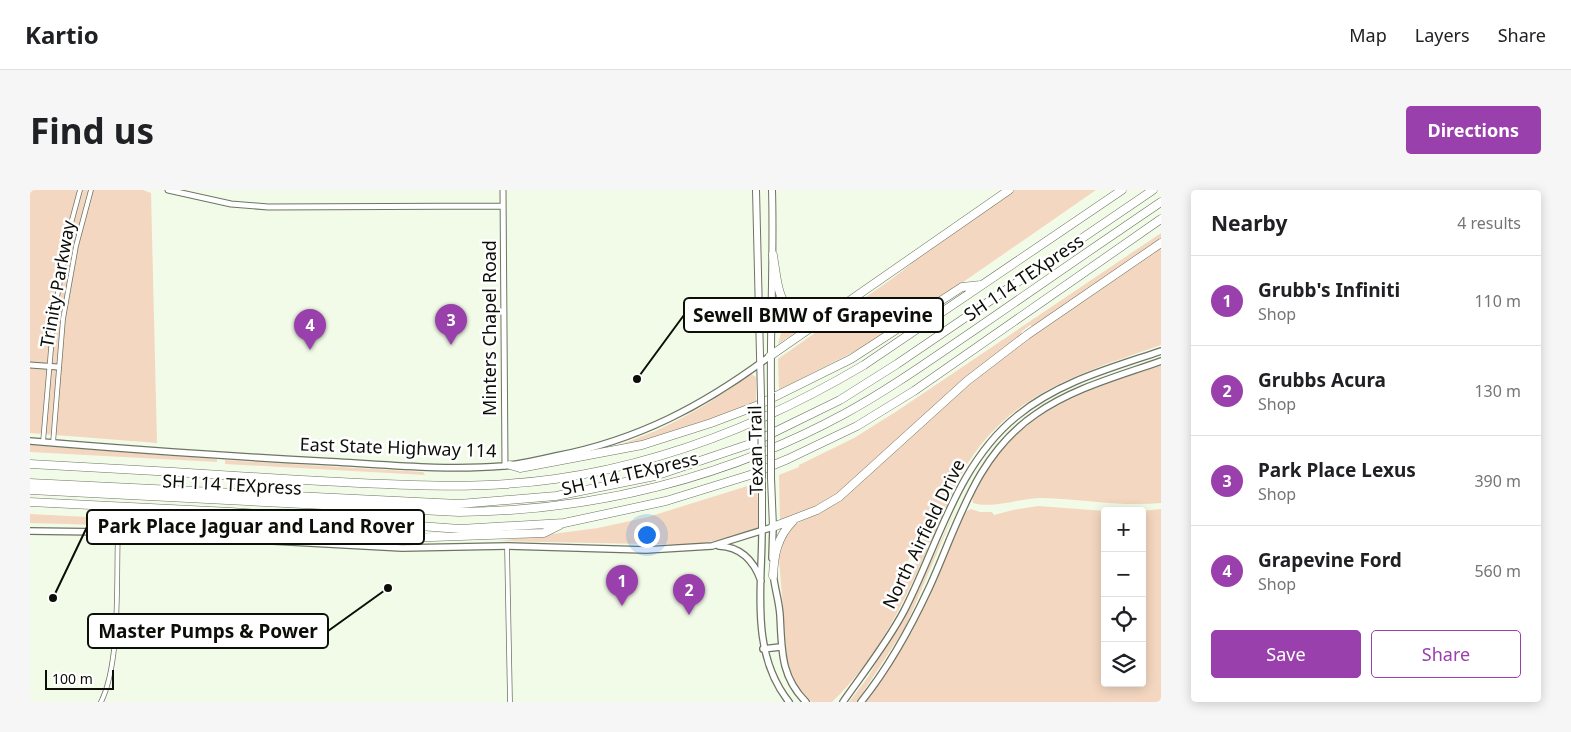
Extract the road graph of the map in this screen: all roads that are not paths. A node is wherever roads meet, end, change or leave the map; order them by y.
1 (80, 190) edge
2 (91, 190) edge
3 (168, 190) edge
4 (503, 190) edge
5 (756, 190) edge
6 (772, 190) edge
7 (1009, 190) edge
8 (1122, 190) edge
9 (1153, 190) edge
10 (1161, 202) edge
11 (503, 206) junction
12 (1161, 219) edge
13 (1161, 243) edge
14 (774, 255) junction
15 (983, 284) junction
16 (835, 311) junction
17 (1161, 351) edge
18 (770, 356) junction
19 (1161, 361) edge
20 (761, 363) junction
21 (30, 365) edge
22 (50, 367) junction
23 (58, 367) junction
24 (30, 441) edge
25 (42, 442) junction
26 (53, 443) junction
27 (30, 464) edge
28 (508, 465) junction
29 (30, 483) edge
30 (30, 490) edge
31 (30, 502) edge
32 (794, 520) junction
33 (564, 523) junction
34 (772, 527) junction
35 (762, 530) junction
36 (30, 531) edge
37 (103, 532) junction
38 (118, 532) junction
39 (507, 546) junction
40 (712, 546) junction
41 (773, 576) junction
42 (762, 585) junction
43 (780, 647) junction
44 (764, 649) junction
45 (100, 702) edge
46 (510, 702) edge
47 (789, 702) edge
48 (806, 702) edge
49 (843, 702) edge
50 (861, 702) edge

1 - 22 street, Trinity Parkway
2 - 23 street, Trinity Parkway
3 - 11 street
4 - 11 street, Minters Chapel Road
5 - 20 main road, Texan Trail
6 - 14 main road, Texan Trail
7 - 16 highway
8 - 15 highway
9 - 29 highway, SH 114 TEXpress
10 - 30 highway, SH 114 TEXpress
11 - 28 street, Minters Chapel Road
12 - 33 highway
13 - 32 highway
14 - 16 highway
14 - 18 main road, Texan Trail
15 - 27 highway
15 - 28 highway
16 - 18 highway
17 - 49 main road, North Airfield Drive
18 - 20 main road, East State Highway 114
18 - 34 main road, Texan Trail, bridge
19 - 50 main road, North Airfield Drive
20 - 28 main road, East State Highway 114
20 - 35 main road, Texan Trail, bridge
21 - 22 street
22 - 23 street
22 - 25 street, Trinity Parkway
23 - 26 street, Trinity Parkway
24 - 25 main road, East State Highway 114
25 - 26 main road, East State Highway 114
26 - 28 main road, East State Highway 114
31 - 33 highway
32 - 34 highway
32 - 41 highway
33 - 37 highway
34 - 35 main road
34 - 41 main road, Texan Trail
35 - 40 main road
35 - 42 main road, Texan Trail
36 - 37 main road
37 - 38 main road
38 - 39 main road
38 - 45 street
39 - 40 main road
39 - 46 street
40 - 42 main road
41 - 43 main road, Texan Trail
42 - 44 main road, Texan Trail
43 - 44 main road
43 - 48 main road, Texan Trail
44 - 47 main road, Texan Trail

